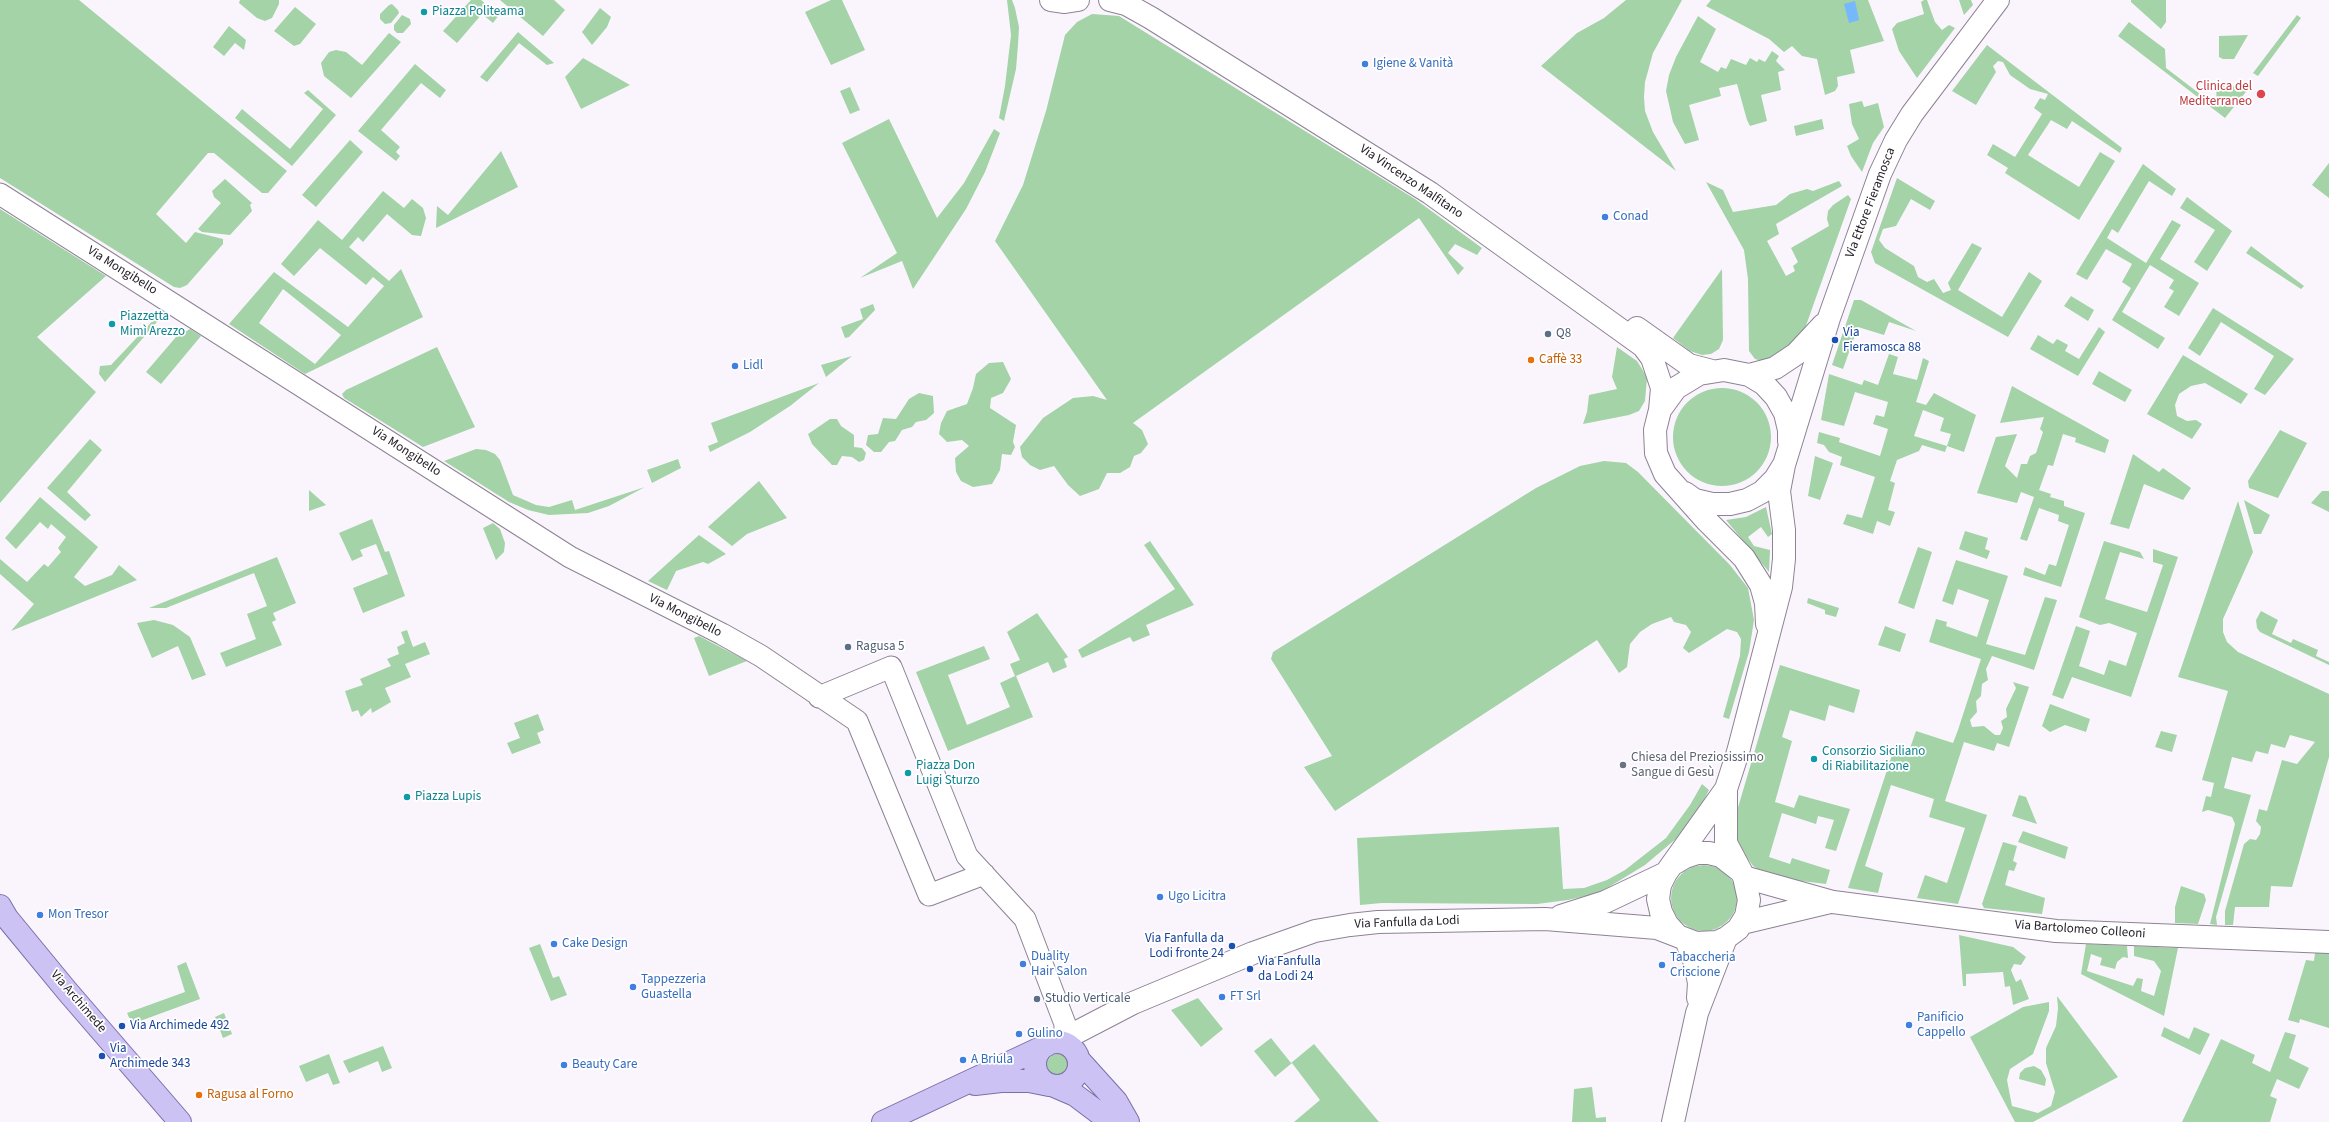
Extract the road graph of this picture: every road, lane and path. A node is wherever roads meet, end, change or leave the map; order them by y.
1 (1051, 0) edge
2 (1078, 0) edge
3 (1110, 0) edge
4 (1147, 0) edge
5 (1998, 0) edge
6 (0, 194) edge
7 (1829, 318) junction
8 (1712, 371) junction
9 (1749, 375) junction
10 (1660, 410) junction
11 (1786, 456) junction
12 (1680, 491) junction
13 (1768, 640) junction
14 (844, 687) junction
15 (819, 697) junction
16 (857, 721) junction
17 (1726, 789) junction
18 (1670, 868) junction
19 (984, 874) junction
20 (1742, 874) junction
21 (1833, 902) junction
22 (2, 913) edge
23 (1545, 919) junction
24 (1742, 923) junction
25 (1681, 937) junction
26 (1726, 938) junction
27 (2329, 942) edge
28 (1698, 1013) junction
29 (1065, 1048) junction
30 (1052, 1086) junction
31 (955, 1087) junction
32 (180, 1122) edge
33 (883, 1122) edge
34 (1111, 1122) edge
35 (1128, 1122) edge
36 (1673, 1122) edge

1 - 2 main road
3 - 10 main road, Via Vincenzo Malfitano
4 - 8 main road, Via Vincenzo Malfitano
5 - 7 main road, Via Ettore Fieramosca
6 - 15 street, Via Mongibello
7 - 9 main road
7 - 11 main road, Via Ettore Fieramosca
8 - 9 main road
8 - 10 main road
9 - 11 main road
10 - 12 main road
11 - 12 main road
11 - 13 main road
12 - 13 main road
13 - 17 main road
14 - 15 street
14 - 16 street
14 - 19 street
15 - 16 street, Via Mongibello
16 - 19 street
17 - 18 main road
17 - 20 main road
18 - 20 main road
18 - 23 main road
18 - 25 main road
19 - 29 street
20 - 21 main road
20 - 24 main road
21 - 24 main road
21 - 27 main road, Via Bartolomeo Colleoni
22 - 32 main road, Via Archimede
23 - 25 main road
23 - 29 main road, Via Fanfulla da Lodi
24 - 26 main road
25 - 26 main road
25 - 28 main road
26 - 28 main road
28 - 36 main road
29 - 30 main road
29 - 30 main road
29 - 31 main road
29 - 35 main road
30 - 31 main road
30 - 34 main road
31 - 33 main road

